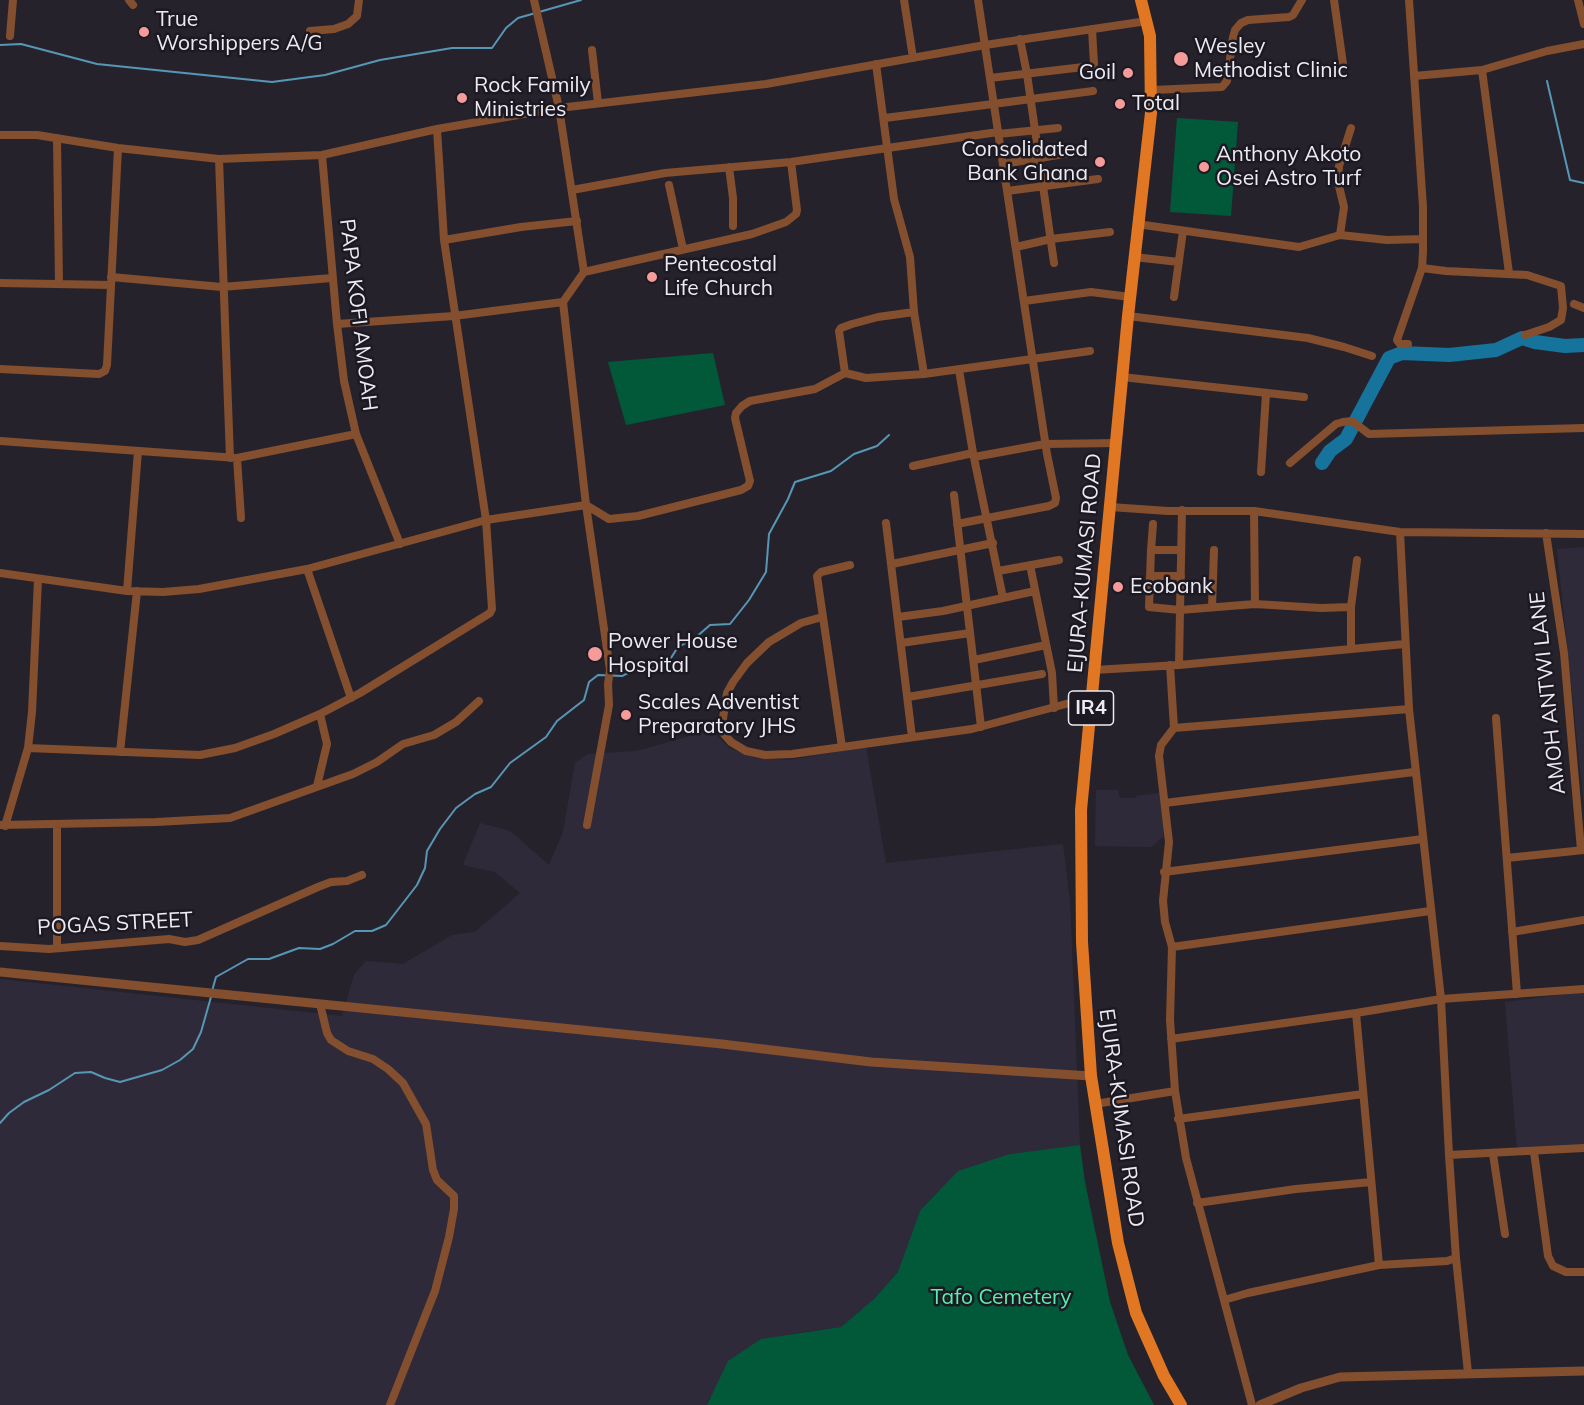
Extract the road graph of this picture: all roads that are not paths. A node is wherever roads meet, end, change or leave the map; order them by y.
1 (13, 0) edge
2 (359, 0) edge
3 (904, 0) edge
4 (978, 0) edge
5 (1140, 0) edge
6 (1302, 0) edge
7 (1334, 0) edge
8 (1409, 0) edge
9 (1578, 0) edge
10 (535, 3) edge
11 (1147, 21) junction
12 (1584, 24) edge
13 (1092, 29) junction
14 (310, 31) dead end
15 (10, 36) dead end
16 (1020, 39) junction
17 (1584, 44) edge
18 (985, 45) junction
19 (592, 50) dead end
20 (914, 58) junction
21 (876, 64) junction
22 (1343, 64) dead end
23 (1482, 70) junction
24 (1027, 74) junction
25 (1414, 76) junction
26 (990, 78) junction
27 (1152, 90) junction
28 (1093, 91) dead end
29 (1031, 100) junction
30 (598, 103) junction
31 (994, 105) junction
32 (559, 108) junction
33 (885, 118) junction
34 (1058, 128) dead end
35 (1351, 128) dead end
36 (437, 129) junction
37 (1035, 130) junction
38 (998, 133) junction
39 (0, 135) edge
40 (57, 138) junction
41 (118, 148) junction
42 (888, 148) junction
43 (1070, 153) dead end
44 (322, 155) junction
45 (219, 159) junction
46 (1040, 159) junction
47 (791, 162) junction
48 (1003, 164) junction
49 (729, 167) junction
50 (1098, 178) dead end
51 (669, 185) dead end
52 (1044, 186) junction
53 (572, 190) junction
54 (1007, 190) junction
55 (577, 221) junction
56 (1137, 224) junction
57 (733, 226) dead end
58 (1183, 231) junction
59 (1110, 232) dead end
60 (1340, 235) junction
61 (1051, 239) junction
62 (1423, 239) junction
63 (444, 240) junction
64 (1016, 247) junction
65 (683, 249) junction
66 (1134, 257) junction
67 (1054, 262) dead end
68 (1179, 262) junction
69 (1422, 268) junction
70 (584, 272) junction
71 (1509, 273) junction
72 (332, 278) junction
73 (111, 281) junction
74 (0, 283) edge
75 (60, 284) junction
76 (222, 286) junction
77 (1130, 297) junction
78 (1174, 297) dead end
79 (1024, 300) junction
80 (563, 302) junction
81 (1574, 304) dead end
82 (1584, 308) edge
83 (915, 312) junction
84 (454, 315) junction
85 (1128, 316) junction
86 (337, 324) junction
87 (1525, 335) dead end
88 (1408, 344) dead end
89 (1090, 351) dead end
90 (1372, 356) dead end
91 (1033, 360) junction
92 (0, 369) edge
93 (959, 370) junction
94 (845, 373) junction
95 (924, 374) junction
96 (1122, 377) junction
97 (1266, 394) junction
98 (1304, 397) dead end
99 (1584, 428) edge
100 (356, 434) junction
101 (0, 441) edge
102 (1116, 443) junction
103 (1045, 444) junction
104 (138, 451) junction
105 (974, 455) junction
106 (234, 458) junction
107 (1290, 464) dead end
108 (913, 466) dead end
109 (1261, 472) dead end
110 (954, 495) dead end
111 (586, 505) junction
112 (1110, 507) junction
113 (1182, 510) junction
114 (1254, 511) junction
115 (241, 518) dead end
116 (987, 518) junction
117 (486, 520) junction
118 (886, 524) dead end
119 (957, 524) junction
120 (1153, 524) dead end
121 (1400, 532) junction
122 (1546, 533) junction
123 (1584, 534) edge
124 (993, 543) junction
125 (400, 544) junction
126 (960, 549) junction
127 (1214, 549) dead end
128 (1151, 550) junction
129 (1181, 550) junction
130 (1059, 560) dead end
131 (1357, 560) dead end
132 (892, 564) junction
133 (850, 565) dead end
134 (1030, 565) junction
135 (307, 569) junction
136 (998, 571) junction
137 (0, 573) edge
138 (1150, 576) junction
139 (1181, 576) junction
140 (38, 579) junction
141 (128, 591) junction
142 (136, 591) junction
143 (1035, 591) junction
144 (1003, 598) junction
145 (967, 604) junction
146 (1254, 604) junction
147 (1212, 607) junction
148 (1351, 607) junction
149 (1180, 610) junction
150 (822, 617) junction
151 (898, 617) junction
152 (970, 633) junction
153 (901, 643) junction
154 (1405, 644) junction
155 (1046, 645) junction
156 (1351, 649) junction
157 (974, 660) junction
158 (1174, 665) junction
159 (1094, 670) junction
160 (1042, 674) dead end
161 (976, 684) junction
162 (908, 697) junction
163 (1092, 697) junction
164 (351, 698) junction
165 (479, 701) dead end
166 (1054, 708) junction
167 (1409, 709) junction
168 (320, 714) junction
169 (1496, 718) dead end
170 (981, 727) junction
171 (1174, 728) junction
172 (912, 737) junction
173 (842, 747) junction
174 (28, 748) junction
175 (120, 752) junction
176 (1414, 772) junction
177 (317, 786) junction
178 (1166, 803) junction
179 (57, 824) junction
180 (587, 825) dead end
181 (3, 826) edge
182 (1423, 839) junction
183 (1582, 850) edge
184 (1507, 858) junction
185 (1164, 872) junction
186 (363, 875) dead end
187 (1430, 911) junction
188 (1584, 920) edge
189 (1512, 932) junction
190 (0, 946) edge
191 (57, 948) junction
192 (1172, 948) junction
193 (0, 972) edge
194 (1584, 989) edge
195 (1517, 994) junction
196 (1441, 999) junction
197 (320, 1004) junction
198 (1356, 1013) junction
199 (1171, 1039) junction
200 (1091, 1076) junction
201 (1175, 1091) junction
202 (1363, 1094) junction
203 (1095, 1104) junction
204 (1178, 1119) junction
205 (1584, 1148) edge
206 (1534, 1152) junction
207 (1492, 1154) junction
208 (1449, 1155) junction
209 (1371, 1182) junction
210 (1197, 1203) junction
211 (1505, 1234) dead end
212 (1456, 1258) junction
213 (1379, 1265) junction
214 (1584, 1272) edge
215 (1224, 1300) junction
216 (1584, 1371) edge
217 (1468, 1373) junction
218 (390, 1405) edge
219 (1181, 1405) edge
220 (1252, 1405) edge
221 (1260, 1405) edge

1 - 15 street
2 - 14 street
3 - 20 street
4 - 18 street
5 - 11 main road, EJURA-KUMASI ROAD / IR4
6 - 27 street
7 - 22 street
8 - 25 street
9 - 12 street
10 - 32 street
11 - 13 street
11 - 27 main road, EJURA-KUMASI ROAD / IR4
13 - 16 street
13 - 24 street
16 - 18 street
16 - 24 street
17 - 23 street
18 - 20 street
18 - 26 street
19 - 30 street
20 - 21 street
21 - 30 street
21 - 33 street
23 - 25 street
23 - 71 street
24 - 26 street
24 - 29 street
25 - 62 street
26 - 31 street
27 - 56 main road, EJURA-KUMASI ROAD / IR4
28 - 29 street
29 - 31 street
29 - 37 street
30 - 32 street
31 - 33 street
31 - 38 street
32 - 36 street
32 - 53 street
33 - 42 street
34 - 37 street
35 - 60 street
36 - 44 street
36 - 63 street
37 - 38 street
37 - 46 street
38 - 42 street
38 - 48 street
39 - 40 street
40 - 41 street
40 - 75 street
41 - 45 street
41 - 73 street
42 - 47 street
42 - 83 street
43 - 46 street
44 - 45 street
44 - 72 street, PAPA KOFI AMOAH
45 - 76 street
46 - 48 street
46 - 52 street
47 - 49 street
47 - 65 street
48 - 54 street
49 - 53 street
49 - 57 street
50 - 52 street
51 - 65 street
52 - 54 street
52 - 61 street
53 - 55 street
54 - 64 street
55 - 63 street
55 - 70 street
56 - 58 street
56 - 66 main road, EJURA-KUMASI ROAD / IR4
58 - 60 street
58 - 68 street
59 - 61 street
60 - 62 street
61 - 64 street
61 - 67 street
62 - 69 street
63 - 84 street
64 - 79 street
65 - 70 street
66 - 68 street
66 - 77 main road, EJURA-KUMASI ROAD / IR4
68 - 78 street
69 - 71 street
69 - 88 street
70 - 80 street
71 - 87 street
72 - 76 street
72 - 86 street, PAPA KOFI AMOAH
73 - 75 street
73 - 76 street
73 - 92 street
74 - 75 street
76 - 106 street
77 - 79 street
77 - 85 main road, EJURA-KUMASI ROAD / IR4
79 - 91 street
80 - 84 street
80 - 111 street
81 - 82 street
83 - 94 street
83 - 95 street
84 - 86 street
84 - 117 street
85 - 90 street
85 - 96 main road, EJURA-KUMASI ROAD / IR4
86 - 100 street, PAPA KOFI AMOAH
89 - 91 street
91 - 93 street
91 - 103 street
93 - 95 street
93 - 105 street
94 - 95 street
94 - 111 street
96 - 97 street
96 - 102 main road, EJURA-KUMASI ROAD / IR4
97 - 98 street
97 - 109 street
99 - 107 street
100 - 106 street
100 - 125 street, PAPA KOFI AMOAH
101 - 104 street
102 - 103 street
102 - 112 main road, EJURA-KUMASI ROAD / IR4
103 - 105 street
103 - 116 street
104 - 106 street
104 - 141 street
105 - 108 street
105 - 116 street
106 - 115 street
110 - 119 street
111 - 117 street
111 - 180 street
112 - 113 street
112 - 159 main road, EJURA-KUMASI ROAD / IR4
113 - 114 street
113 - 129 street
114 - 121 street
114 - 146 street
116 - 119 street
116 - 124 street
117 - 125 street
117 - 164 street
118 - 132 street
119 - 126 street
120 - 128 street
121 - 122 street
121 - 154 street
122 - 123 street
122 - 183 street, AMOH ANTWI LANE
124 - 126 street
124 - 136 street
125 - 135 street
126 - 132 street
126 - 145 street
127 - 147 street
128 - 129 street
128 - 138 street
129 - 139 street
130 - 134 street
131 - 148 street
132 - 151 street
133 - 150 street
134 - 136 street
134 - 143 street
135 - 142 street
135 - 164 street
136 - 144 street
137 - 140 street
138 - 139 street
138 - 149 street
139 - 149 street
140 - 141 street
140 - 174 street
141 - 142 street
142 - 175 street
143 - 144 street
143 - 155 street
144 - 145 street
145 - 151 street
145 - 152 street
146 - 147 street
146 - 148 street
147 - 149 street
148 - 156 street
149 - 158 street
150 - 173 street
150 - 173 street
151 - 153 street
152 - 153 street
152 - 157 street
153 - 162 street
154 - 156 street
154 - 167 street
155 - 157 street
155 - 166 street
156 - 158 street
157 - 161 street
158 - 159 street
158 - 171 street
159 - 163 main road, EJURA-KUMASI ROAD / IR4
160 - 161 street
161 - 162 street
161 - 170 street
162 - 172 street
163 - 166 street
163 - 200 main road, EJURA-KUMASI ROAD / IR4
164 - 168 street
165 - 177 street
166 - 170 street
167 - 171 street
167 - 176 street
168 - 175 street
168 - 177 street
169 - 184 street
170 - 172 street
171 - 178 street
172 - 173 street
174 - 175 street
174 - 181 street
176 - 178 street
176 - 182 street
177 - 179 street
178 - 185 street
179 - 181 street
179 - 191 street
182 - 185 street
182 - 187 street
183 - 184 street
184 - 189 street
185 - 192 street
186 - 191 street, POGAS STREET
187 - 192 street
187 - 196 street
188 - 189 street
189 - 195 street
190 - 191 street, POGAS STREET
192 - 199 street
193 - 197 street
194 - 195 street
195 - 196 street
196 - 198 street
196 - 208 street
197 - 200 street
197 - 218 street
198 - 199 street
198 - 202 street
199 - 201 street
200 - 203 main road, EJURA-KUMASI ROAD / IR4
201 - 203 street
201 - 204 street
202 - 204 street
202 - 209 street
203 - 219 main road, EJURA-KUMASI ROAD / IR4
204 - 210 street
205 - 206 street
206 - 207 street
206 - 214 street
207 - 208 street
207 - 211 street
208 - 212 street
209 - 210 street
209 - 213 street
210 - 215 street
212 - 213 street
212 - 217 street
213 - 215 street
215 - 220 street
216 - 217 street
217 - 221 street

